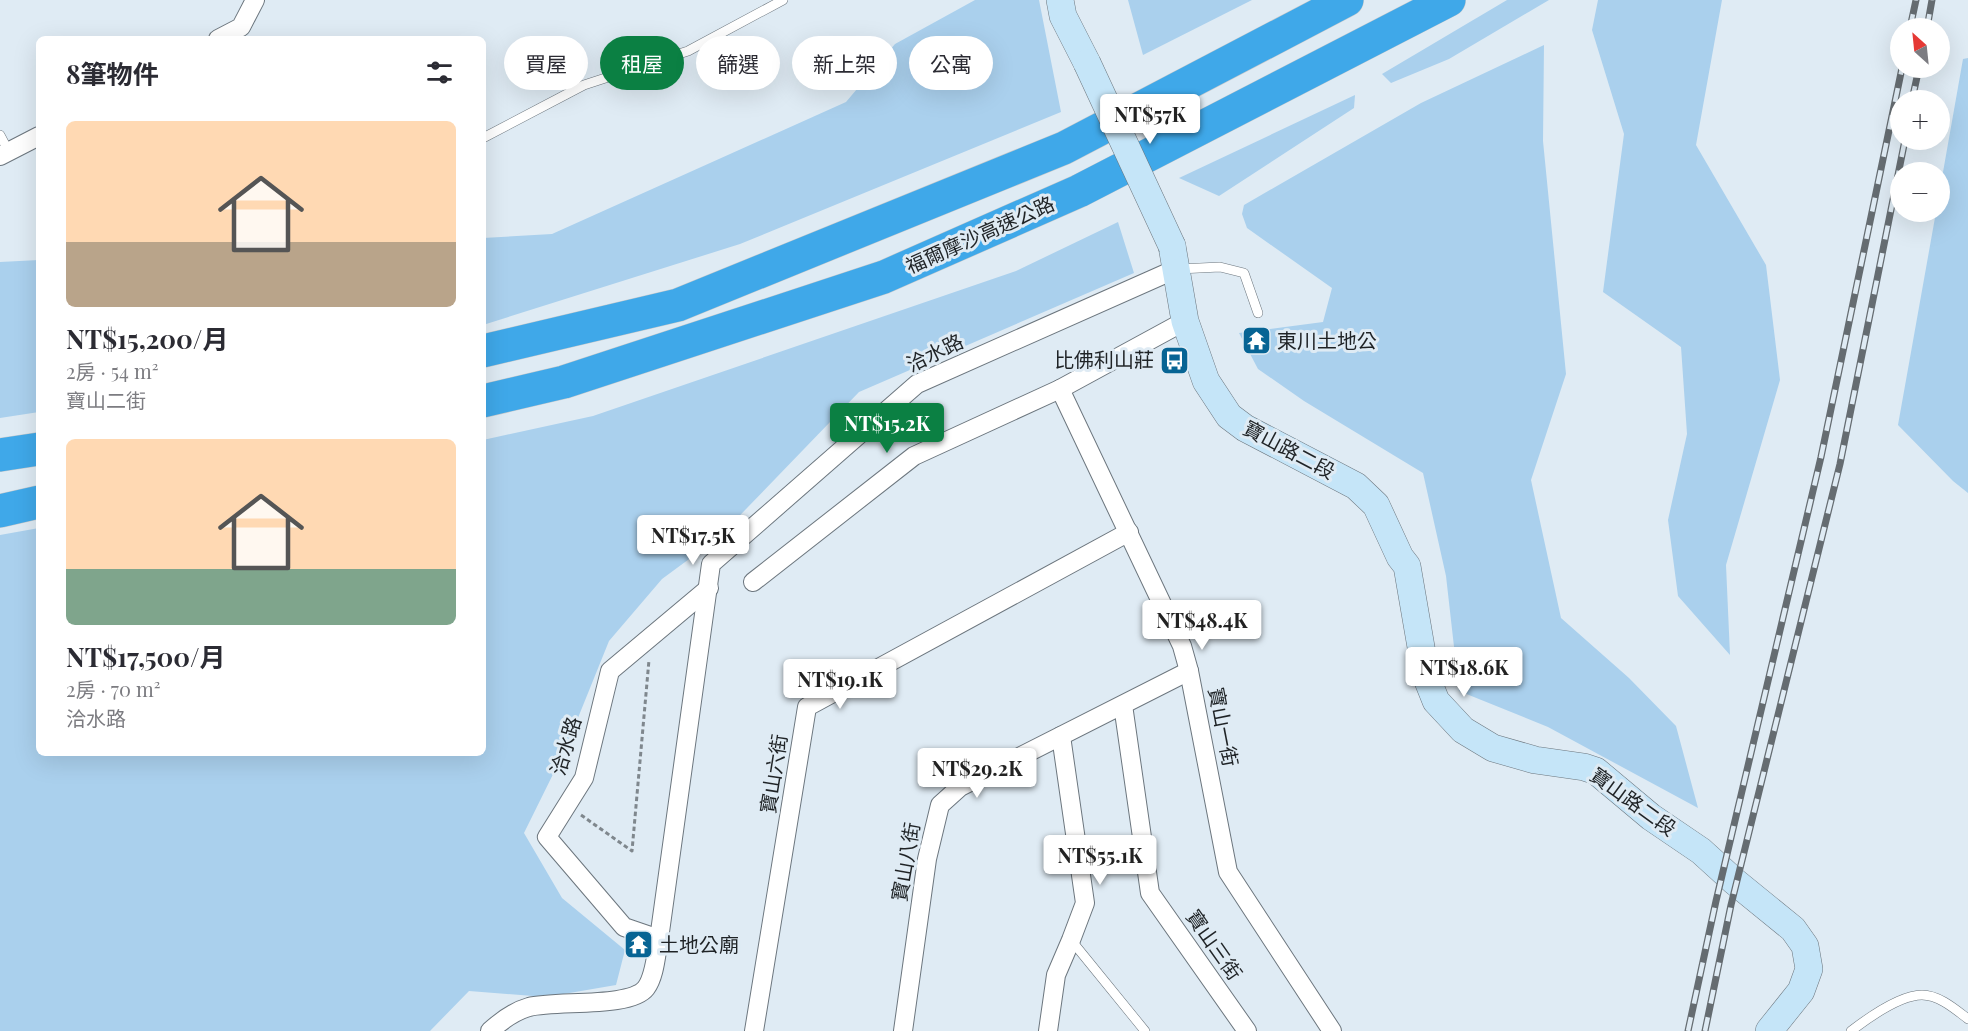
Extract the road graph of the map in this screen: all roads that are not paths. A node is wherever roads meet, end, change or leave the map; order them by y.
1 (255, 0) edge
2 (783, 0) edge
3 (1060, 0) edge
4 (1347, 0) edge
5 (1449, 0) edge
6 (224, 36) edge
7 (0, 135) edge
8 (486, 136) edge
9 (36, 138) edge
10 (4, 154) edge
11 (1174, 257) junction
12 (1258, 313) dead end
13 (1185, 321) junction
14 (486, 350) edge
15 (1060, 389) junction
16 (486, 400) edge
17 (36, 449) edge
18 (0, 455) edge
19 (36, 503) edge
20 (0, 510) edge
21 (1129, 532) junction
22 (753, 582) dead end
23 (709, 588) junction
24 (1189, 671) junction
25 (1123, 705) junction
26 (1061, 736) junction
27 (659, 939) junction
28 (1071, 940) junction
29 (1968, 1019) edge
30 (490, 1031) edge
31 (754, 1031) edge
32 (903, 1031) edge
33 (1048, 1031) edge
34 (1145, 1031) edge
35 (1247, 1031) edge
36 (1332, 1031) edge
37 (1769, 1031) edge
38 (1851, 1031) edge

1 - 6 street
2 - 8 lane
3 - 11 street, 寶山路二段, bridge
4 - 14 highway
5 - 16 highway, 福爾摩沙高速公路
7 - 10 lane
9 - 10 street
11 - 12 lane
11 - 13 street, 寶山路二段
11 - 23 street, 洽水路
13 - 15 street
13 - 37 street, 寶山路二段
15 - 21 street, 寶山一街
15 - 22 street
17 - 18 highway
19 - 20 highway
21 - 24 street, 寶山一街
21 - 31 street, 寶山六街
23 - 27 street, 洽水路
23 - 27 street, 洽水路
24 - 25 street, 寶山八街
24 - 36 street, 寶山一街
25 - 26 street, 寶山八街
25 - 35 street, 寶山三街
26 - 28 street
26 - 32 street, 寶山八街
27 - 30 street, 洽水路
28 - 33 street
28 - 34 lane
29 - 38 lane

